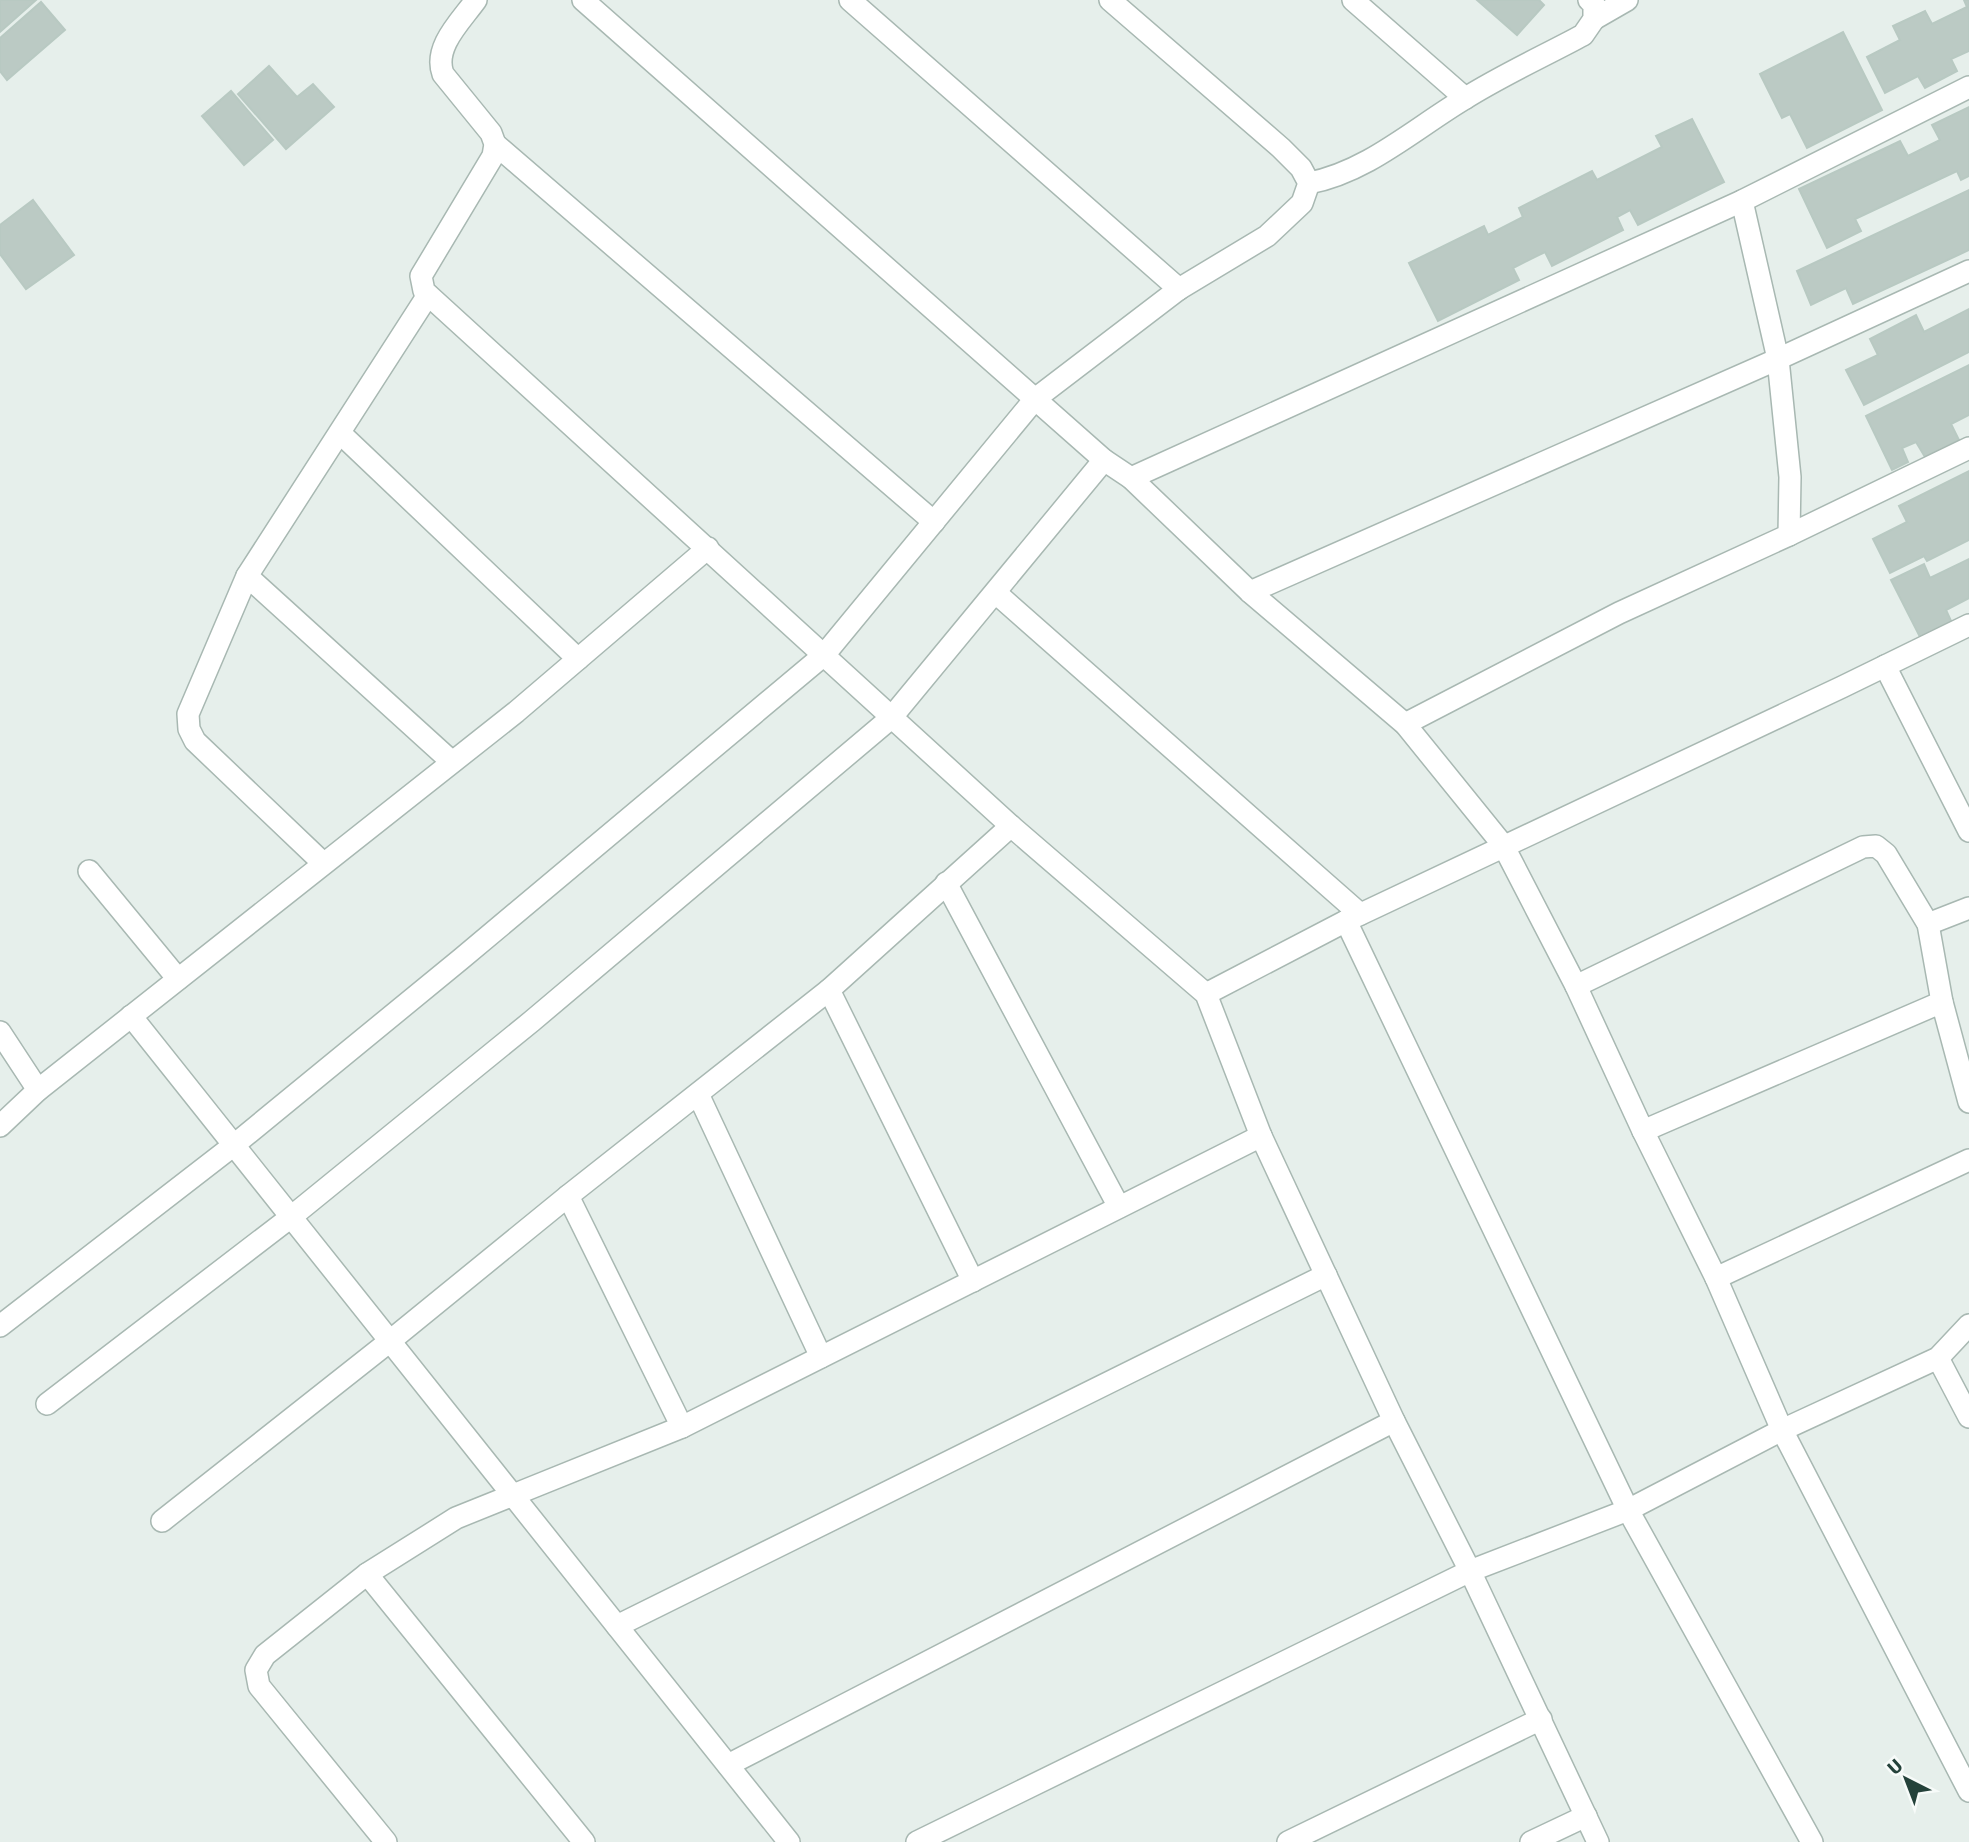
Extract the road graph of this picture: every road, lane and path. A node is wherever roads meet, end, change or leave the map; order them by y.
1 (476, 0) edge
2 (583, 0) edge
3 (850, 0) edge
4 (1110, 0) edge
5 (1353, 0) edge
6 (1627, 0) edge
7 (1591, 9) edge
8 (1969, 87) edge
9 (1465, 98) junction
10 (495, 144) junction
11 (1309, 183) junction
12 (1742, 201) junction
13 (1969, 271) edge
14 (1179, 289) junction
15 (428, 295) junction
16 (1778, 359) junction
17 (1039, 403) junction
18 (340, 433) junction
19 (1969, 448) edge
20 (1099, 456) junction
21 (1132, 478) junction
22 (934, 523) junction
23 (1789, 535) junction
24 (708, 548) junction
25 (247, 576) junction
26 (1250, 592) junction
27 (996, 593) junction
28 (1969, 625) edge
29 (578, 659) junction
30 (828, 659) junction
31 (1885, 666) junction
32 (887, 714) junction
33 (1405, 724) junction
34 (452, 762) junction
35 (1010, 826) junction
36 (1969, 831) edge
37 (1503, 845) junction
38 (323, 863) junction
39 (89, 871) dead end
40 (946, 883) junction
41 (1969, 908) edge
42 (1353, 918) junction
43 (1928, 924) junction
44 (178, 979) junction
45 (1576, 986) junction
46 (829, 990) junction
47 (1206, 994) junction
48 (1942, 1002) junction
49 (131, 1016) junction
50 (0, 1032) edge
51 (38, 1090) junction
52 (698, 1094) junction
53 (1969, 1102) edge
54 (0, 1126) edge
55 (1643, 1131) junction
56 (1261, 1136) junction
57 (237, 1149) junction
58 (1969, 1160) edge
59 (568, 1196) junction
60 (1119, 1207) junction
61 (288, 1213) junction
62 (1326, 1275) junction
63 (1716, 1278) junction
64 (973, 1281) junction
65 (1969, 1325) edge
66 (0, 1326) edge
67 (390, 1341) junction
68 (821, 1357) junction
69 (1938, 1358) junction
70 (47, 1404) dead end
71 (1969, 1417) edge
72 (1394, 1421) junction
73 (682, 1427) junction
74 (1782, 1430) junction
75 (512, 1495) junction
76 (1628, 1510) junction
77 (162, 1521) dead end
78 (1470, 1571) junction
79 (367, 1574) junction
80 (617, 1626) junction
81 (1541, 1718) junction
82 (728, 1766) junction
83 (1969, 1791) edge
84 (1586, 1816) junction
85 (386, 1842) edge
86 (584, 1842) edge
87 (789, 1842) edge
88 (917, 1842) edge
89 (1288, 1842) edge
90 (1531, 1842) edge
91 (1598, 1842) edge
92 (1812, 1842) edge

1 - 10 street
2 - 17 street
3 - 14 street
4 - 11 street
5 - 9 street
6 - 7 street
7 - 9 street
8 - 12 street
9 - 11 street
10 - 15 street
10 - 22 street
11 - 14 street
12 - 16 street
12 - 21 street
13 - 16 street
14 - 17 street
15 - 18 street
15 - 24 street
16 - 23 street
16 - 26 street
17 - 20 street
17 - 22 street
18 - 25 street
18 - 29 street
19 - 23 street
20 - 21 street
20 - 27 street
21 - 26 street
22 - 30 street
23 - 33 street
24 - 29 street
24 - 30 street
25 - 34 street
25 - 38 street
26 - 33 street
27 - 32 street
27 - 42 street
28 - 31 street
29 - 34 street
30 - 32 street
30 - 57 street
31 - 36 street
31 - 37 street
32 - 35 street
32 - 61 street
33 - 37 street
34 - 38 street
35 - 40 street
35 - 47 street
37 - 42 street
37 - 45 street
38 - 44 street
39 - 44 street
40 - 46 street
40 - 60 street
41 - 43 street
42 - 47 street
42 - 76 street
43 - 45 street
43 - 48 street
44 - 49 street
45 - 55 street
46 - 52 street
46 - 64 street
47 - 56 street
48 - 53 street
48 - 55 street
49 - 51 street
49 - 57 street
50 - 51 street
51 - 54 street
52 - 59 street
52 - 68 street
55 - 63 street
56 - 60 street
56 - 62 street
57 - 61 street
57 - 66 street
58 - 63 street
59 - 67 street
59 - 73 street
60 - 64 street
61 - 67 street
61 - 70 street
62 - 72 street
62 - 80 street
63 - 74 street
64 - 68 street
65 - 69 street
67 - 75 street
67 - 77 street
68 - 73 street
69 - 71 street
69 - 74 street
72 - 78 street
72 - 82 street
73 - 75 street
74 - 76 street
74 - 83 street
75 - 79 street
75 - 80 street
76 - 78 street
76 - 92 street
78 - 81 street
78 - 88 street
79 - 85 street
79 - 86 street
80 - 82 street
81 - 84 street
81 - 89 street
82 - 87 street
84 - 90 street
84 - 91 street

